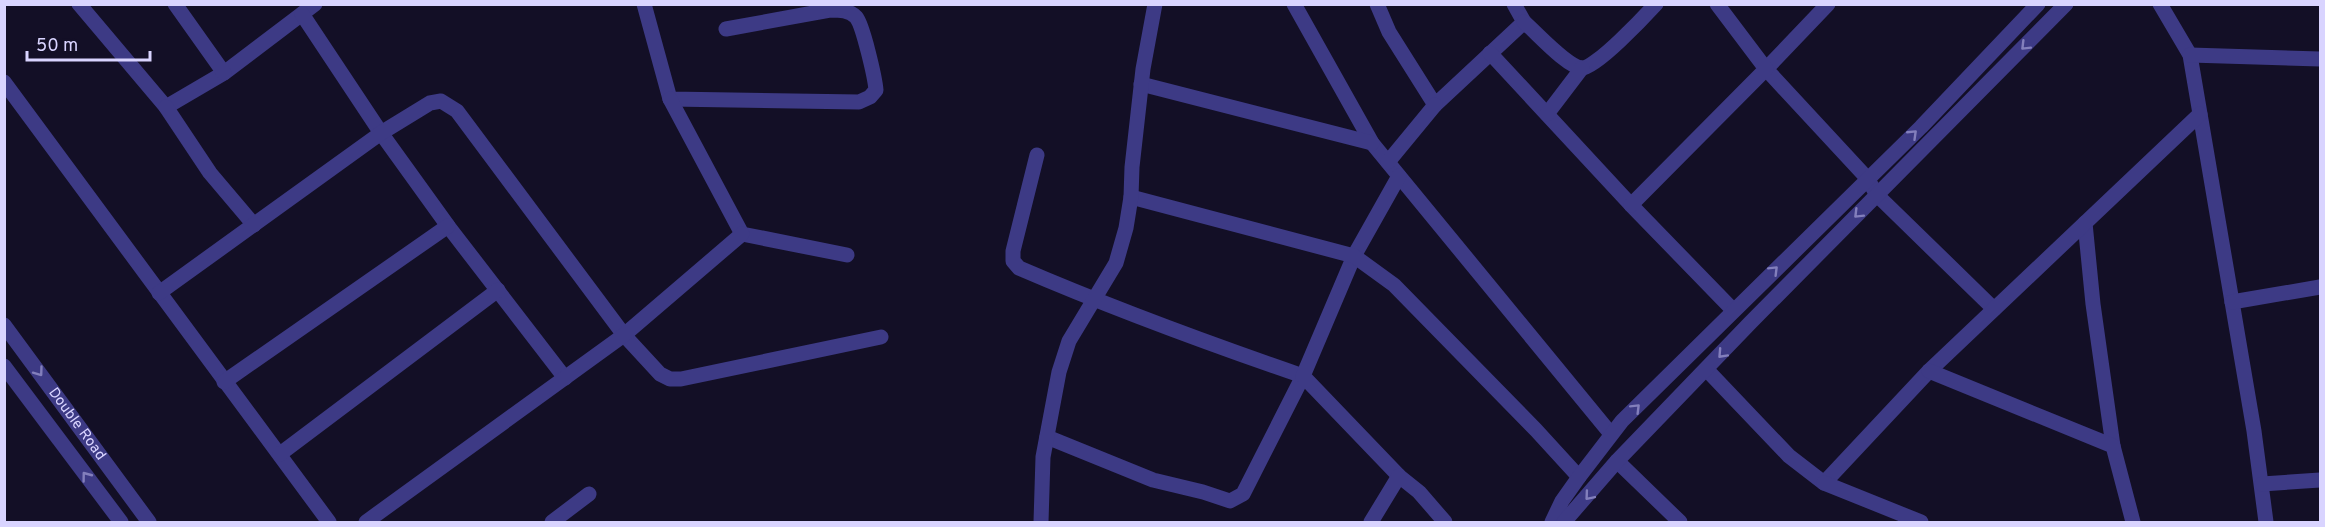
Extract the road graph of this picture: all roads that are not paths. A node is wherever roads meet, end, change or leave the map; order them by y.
1 (79, 4) edge
2 (175, 4) edge
3 (315, 4) edge
4 (644, 4) edge
5 (1155, 4) edge
6 (1294, 4) edge
7 (1377, 4) edge
8 (1514, 4) edge
9 (1656, 4) edge
10 (1717, 4) edge
11 (1828, 4) edge
12 (2038, 4) edge
13 (2066, 4) edge
14 (2160, 4) edge
15 (302, 14) junction
16 (1524, 22) junction
17 (726, 28) dead end
18 (1490, 53) junction
19 (2190, 55) junction
20 (2320, 59) edge
21 (1582, 68) junction
22 (1766, 69) junction
23 (224, 73) junction
24 (4, 82) edge
25 (1141, 84) junction
26 (670, 99) junction
27 (1435, 105) junction
28 (166, 107) junction
29 (1547, 114) junction
30 (2200, 114) junction
31 (381, 133) junction
32 (1372, 143) junction
33 (1037, 155) dead end
34 (1388, 162) junction
35 (1398, 176) junction
36 (1867, 178) junction
37 (1877, 195) junction
38 (1131, 197) junction
39 (1631, 205) junction
40 (2085, 223) junction
41 (254, 225) junction
42 (448, 226) junction
43 (742, 234) junction
44 (847, 255) dead end
45 (1353, 256) junction
46 (2320, 287) edge
47 (498, 290) junction
48 (159, 293) junction
49 (1093, 300) junction
50 (2232, 302) junction
51 (1994, 309) junction
52 (1733, 310) junction
53 (4, 325) edge
54 (624, 335) junction
55 (882, 337) dead end
56 (4, 366) edge
57 (1707, 370) junction
58 (1929, 371) junction
59 (1303, 376) junction
60 (565, 378) junction
61 (224, 382) junction
62 (1611, 434) junction
63 (1047, 437) junction
64 (2113, 446) junction
65 (280, 454) junction
66 (1617, 461) junction
67 (1399, 476) junction
68 (1579, 477) junction
69 (2320, 480) edge
70 (1824, 483) junction
71 (2262, 484) junction
72 (590, 494) dead end
73 (121, 522) edge
74 (149, 522) edge
75 (329, 522) edge
76 (366, 522) edge
77 (552, 522) edge
78 (1041, 522) edge
79 (1371, 522) edge
80 (1445, 522) edge
81 (1552, 522) edge
82 (1564, 522) edge
83 (1680, 522) edge
84 (1921, 522) edge
85 (2133, 522) edge
86 (2266, 522) edge

1 - 28 street
2 - 23 street
3 - 15 street
4 - 26 street
5 - 25 street
6 - 32 street
7 - 27 street
8 - 16 street
9 - 21 street
10 - 22 street
11 - 22 street
36 -> 12 street
13 -> 37 street
14 - 19 street
15 - 23 street
15 - 31 street
16 - 18 street
16 - 21 street
17 - 26 street
18 - 27 street
18 - 29 street
19 - 20 street
19 - 30 street
21 - 29 street
22 - 36 street
22 - 39 street
23 - 28 street
24 - 48 street
25 - 32 street
25 - 38 street
26 - 43 street
27 - 34 street
28 - 41 street
29 - 39 street
30 - 40 street
30 - 50 street
31 - 41 street
31 - 42 street
31 - 54 street
32 - 34 street
33 - 49 street
34 - 35 street
35 - 45 street
35 - 62 street
36 - 37 street
52 -> 36 street
37 - 51 street
37 -> 57 street
38 - 45 street
38 - 49 street
39 - 52 street
40 - 51 street
40 - 64 street
41 - 48 street
42 - 47 street
42 - 61 street
43 - 44 street
43 - 54 street
45 - 59 street
45 - 68 street
46 - 50 street
47 - 60 street
47 - 65 street
48 - 61 street
49 - 59 street
49 - 63 street
50 - 71 street
51 - 58 street
62 -> 52 street
53 -> 74 street, Double Road
54 - 55 street
54 - 60 street
73 -> 56 street, Double Road
57 - 66 street
57 - 70 street
58 - 64 street
58 - 70 street
59 - 63 street
59 - 67 street
60 - 76 street
61 - 65 street
62 - 68 street
63 - 78 street
64 - 85 street
65 - 75 street
66 -> 82 street
66 - 83 street
67 - 79 street
67 - 80 street
68 - 81 street
69 - 71 street
70 - 84 street
71 - 86 street
72 - 77 street

